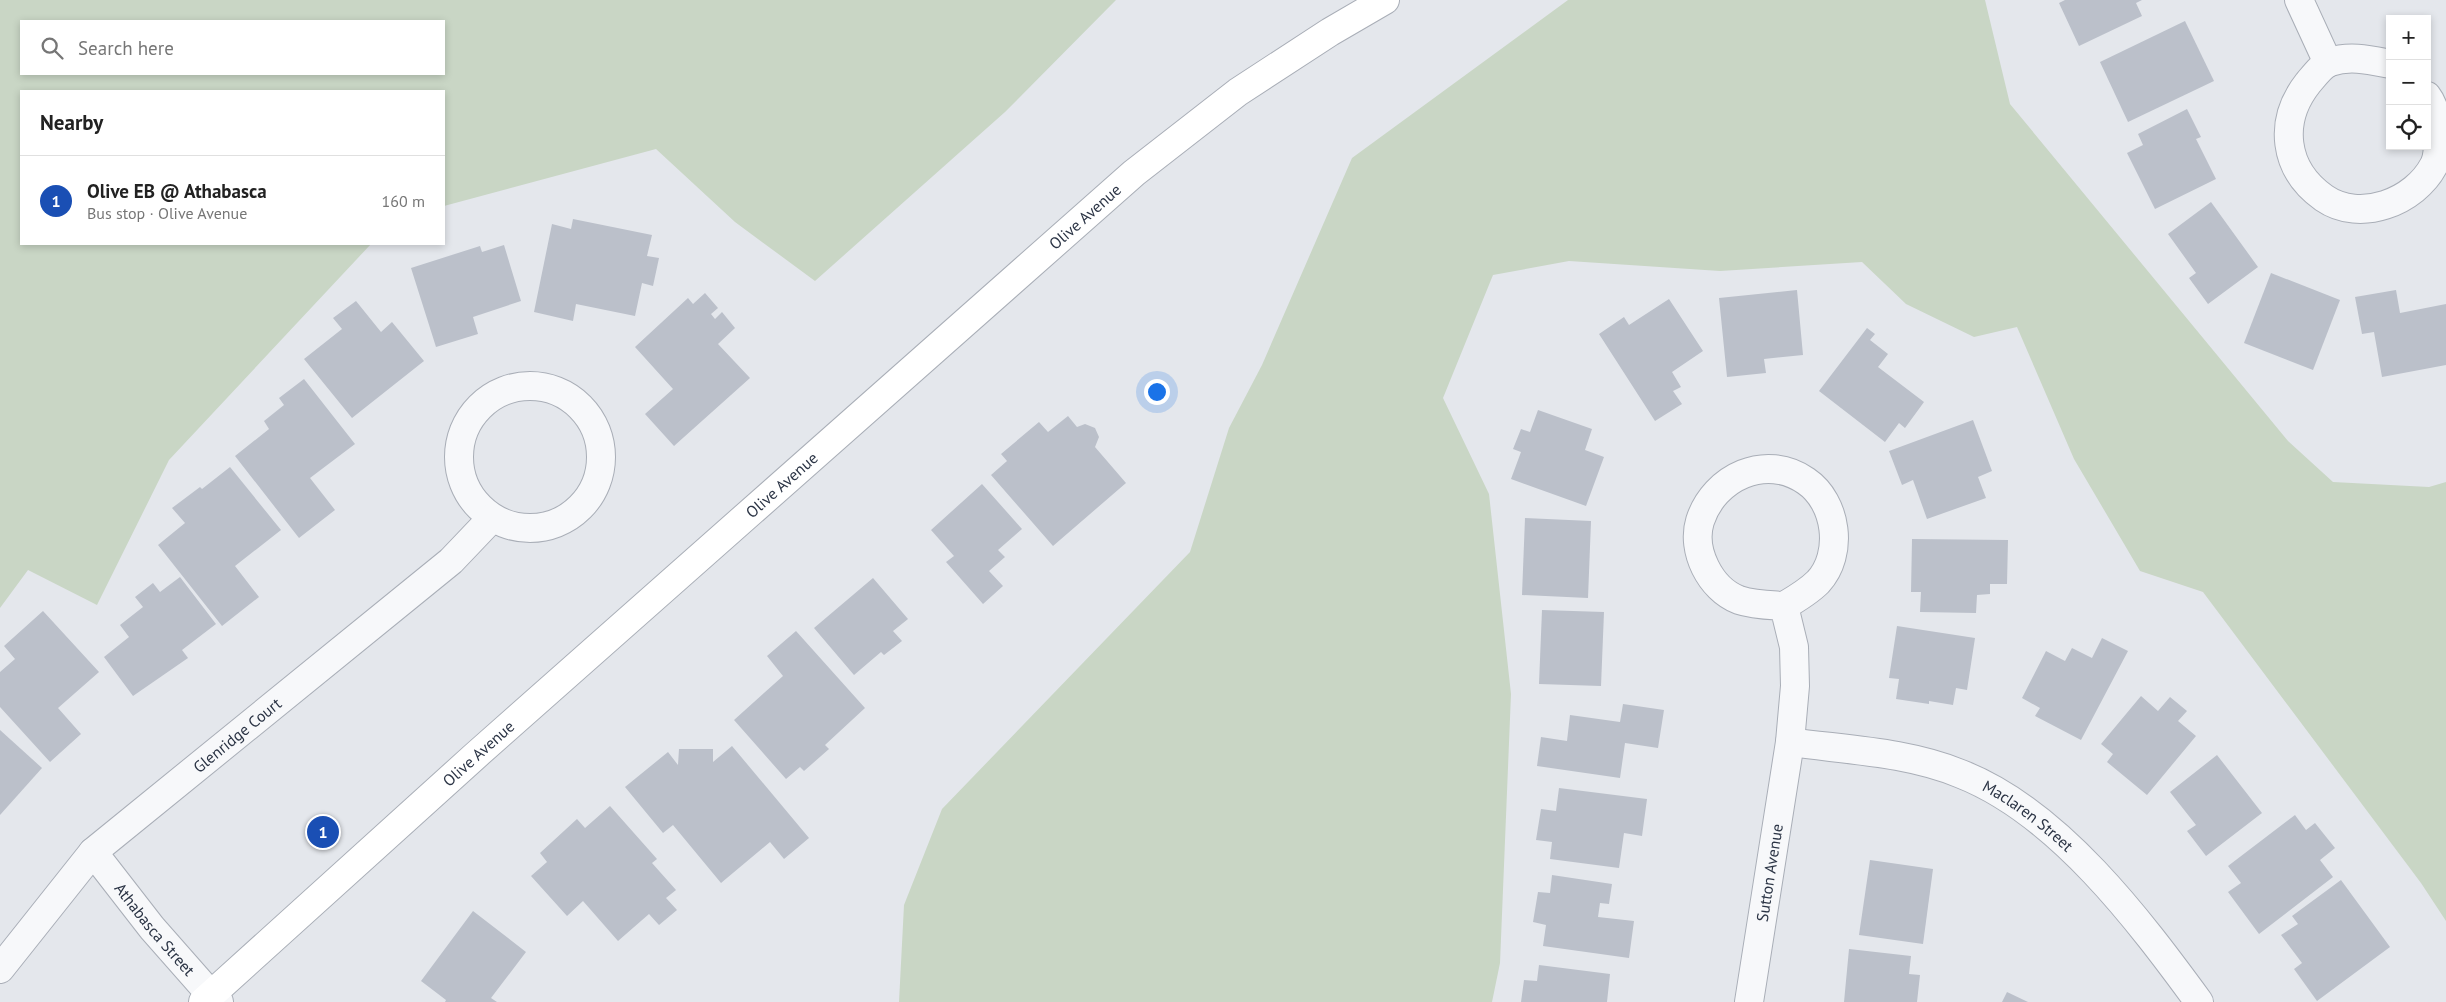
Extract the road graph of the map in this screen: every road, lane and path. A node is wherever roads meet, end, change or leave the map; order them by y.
1 (1385, 0) edge
2 (2299, 0) edge
3 (2328, 63) junction
4 (2386, 63) edge
5 (2431, 105) edge
6 (492, 518) junction
7 (1784, 606) junction
8 (1790, 742) junction
9 (93, 852) junction
10 (0, 969) edge
11 (211, 1000) edge
12 (1749, 1002) edge
13 (2199, 1002) edge

1 - 11 main road, Olive Avenue
2 - 3 street
3 - 4 street
3 - 5 street
6 - 6 street
6 - 9 street, Glenridge Court
7 - 7 street
7 - 8 street, Sutton Avenue
8 - 12 street, Sutton Avenue
8 - 13 street, Maclaren Street
9 - 10 street, Glenridge Court
9 - 11 street, Athabasca Street

